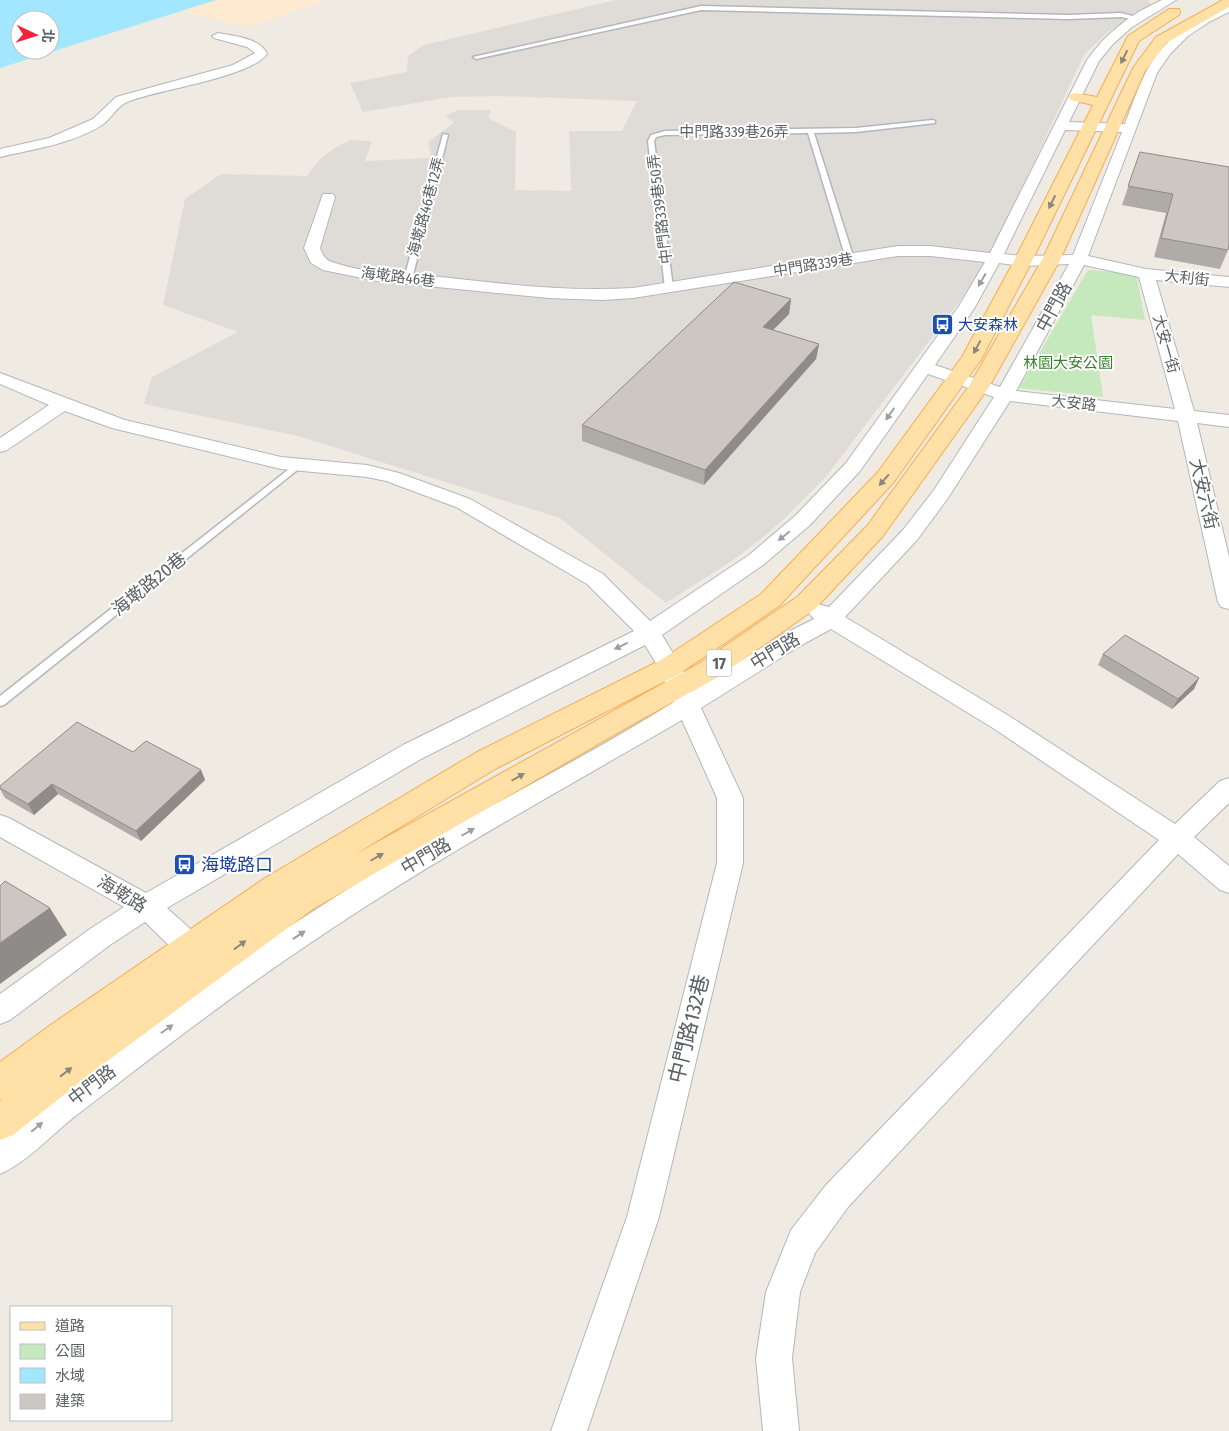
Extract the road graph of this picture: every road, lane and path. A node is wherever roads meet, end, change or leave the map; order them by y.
1 (1171, 0) edge
2 (1204, 0) edge
3 (1229, 2) edge
4 (1229, 8) edge
5 (1137, 18) junction
6 (218, 36) dead end
7 (476, 57) dead end
8 (1076, 98) junction
9 (1102, 102) junction
10 (933, 122) dead end
11 (1062, 126) junction
12 (1110, 128) junction
13 (810, 132) junction
14 (657, 134) joint
15 (445, 135) dead end
16 (0, 152) edge
17 (328, 197) dead end
18 (995, 257) junction
19 (1079, 259) junction
20 (850, 260) junction
21 (1051, 260) junction
22 (1023, 261) junction
23 (1146, 274) junction
24 (408, 279) junction
25 (1229, 282) edge
26 (669, 288) junction
27 (548, 293) joint
28 (924, 367) junction
29 (0, 378) edge
30 (968, 383) junction
31 (1005, 395) junction
32 (63, 404) junction
33 (1186, 415) junction
34 (1229, 421) edge
35 (0, 446) edge
36 (298, 465) junction
37 (1229, 602) edge
38 (806, 603) junction
39 (830, 620) junction
40 (649, 633) junction
41 (679, 686) junction
42 (0, 702) edge
43 (1229, 788) edge
44 (0, 824) edge
45 (1178, 839) junction
46 (1229, 882) edge
47 (146, 906) junction
48 (190, 947) junction
49 (214, 980) junction
50 (0, 1010) edge
51 (0, 1083) edge
52 (0, 1123) edge
53 (0, 1158) edge
54 (569, 1431) edge
55 (781, 1431) edge

1 - 5 street
2 -> 9 main road, 中門路 / 17
3 - 12 main road, 中門路 / 17
4 - 12 street, 中門路
5 - 7 lane
5 - 8 street
6 - 16 street
8 - 9 main road
8 - 11 street
9 - 12 main road, 中門路 / 17
10 - 13 lane, 中門路339巷26弄
11 - 12 street
11 - 18 street
12 - 19 street, 中門路
12 - 21 main road, 中門路 / 17
12 -> 22 main road, 中門路 / 17
13 - 14 lane, 中門路339巷26弄
13 - 20 lane, 中門路339巷26弄
14 - 26 lane, 中門路339巷50弄
15 - 24 lane, 海墘路46巷12弄
17 - 24 street, 海墘路46巷
18 - 20 street, 中門路339巷
18 - 22 street, 中門路339巷
18 -> 28 street
19 - 21 street, 中門路339巷
19 - 23 street, 大利街
19 - 31 street, 中門路
20 - 26 street, 中門路339巷
21 - 22 street, 中門路339巷
21 - 30 main road, 中門路 / 17
22 -> 30 main road, 中門路 / 17
23 - 25 street, 大利街
23 - 33 street, 大安一街
24 - 27 street, 海墘路46巷
26 - 27 street, 中門路339巷
28 - 30 street, 大安路
28 -> 40 street
29 - 32 street, 中門路132巷
30 - 31 street, 大安路
30 - 38 main road, 中門路 / 17
30 -> 41 main road, 中門路 / 17
31 - 33 street, 大安路
31 - 39 street, 中門路
32 - 35 street
32 - 36 street, 中門路132巷
33 - 34 street, 大安路
33 - 37 street, 大安六街
36 - 40 street, 中門路132巷
36 - 42 lane, 海墘路20巷
38 - 39 street
38 - 41 main road, 中門路 / 17
39 - 41 street, 中門路
39 - 45 street
40 - 41 street, 中門路132巷
40 -> 47 street
41 - 48 main road, 中門路 / 17
49 -> 41 main road, 中門路 / 17
41 - 54 street, 中門路132巷
43 - 45 street
44 - 47 street, 海墘路
45 - 46 street
45 - 55 street
47 - 48 street, 海墘路
47 - 50 street
48 - 49 street, 海墘路
48 - 51 main road, 中門路 / 17
52 -> 49 main road, 中門路 / 17
53 -> 49 street, 中門路

